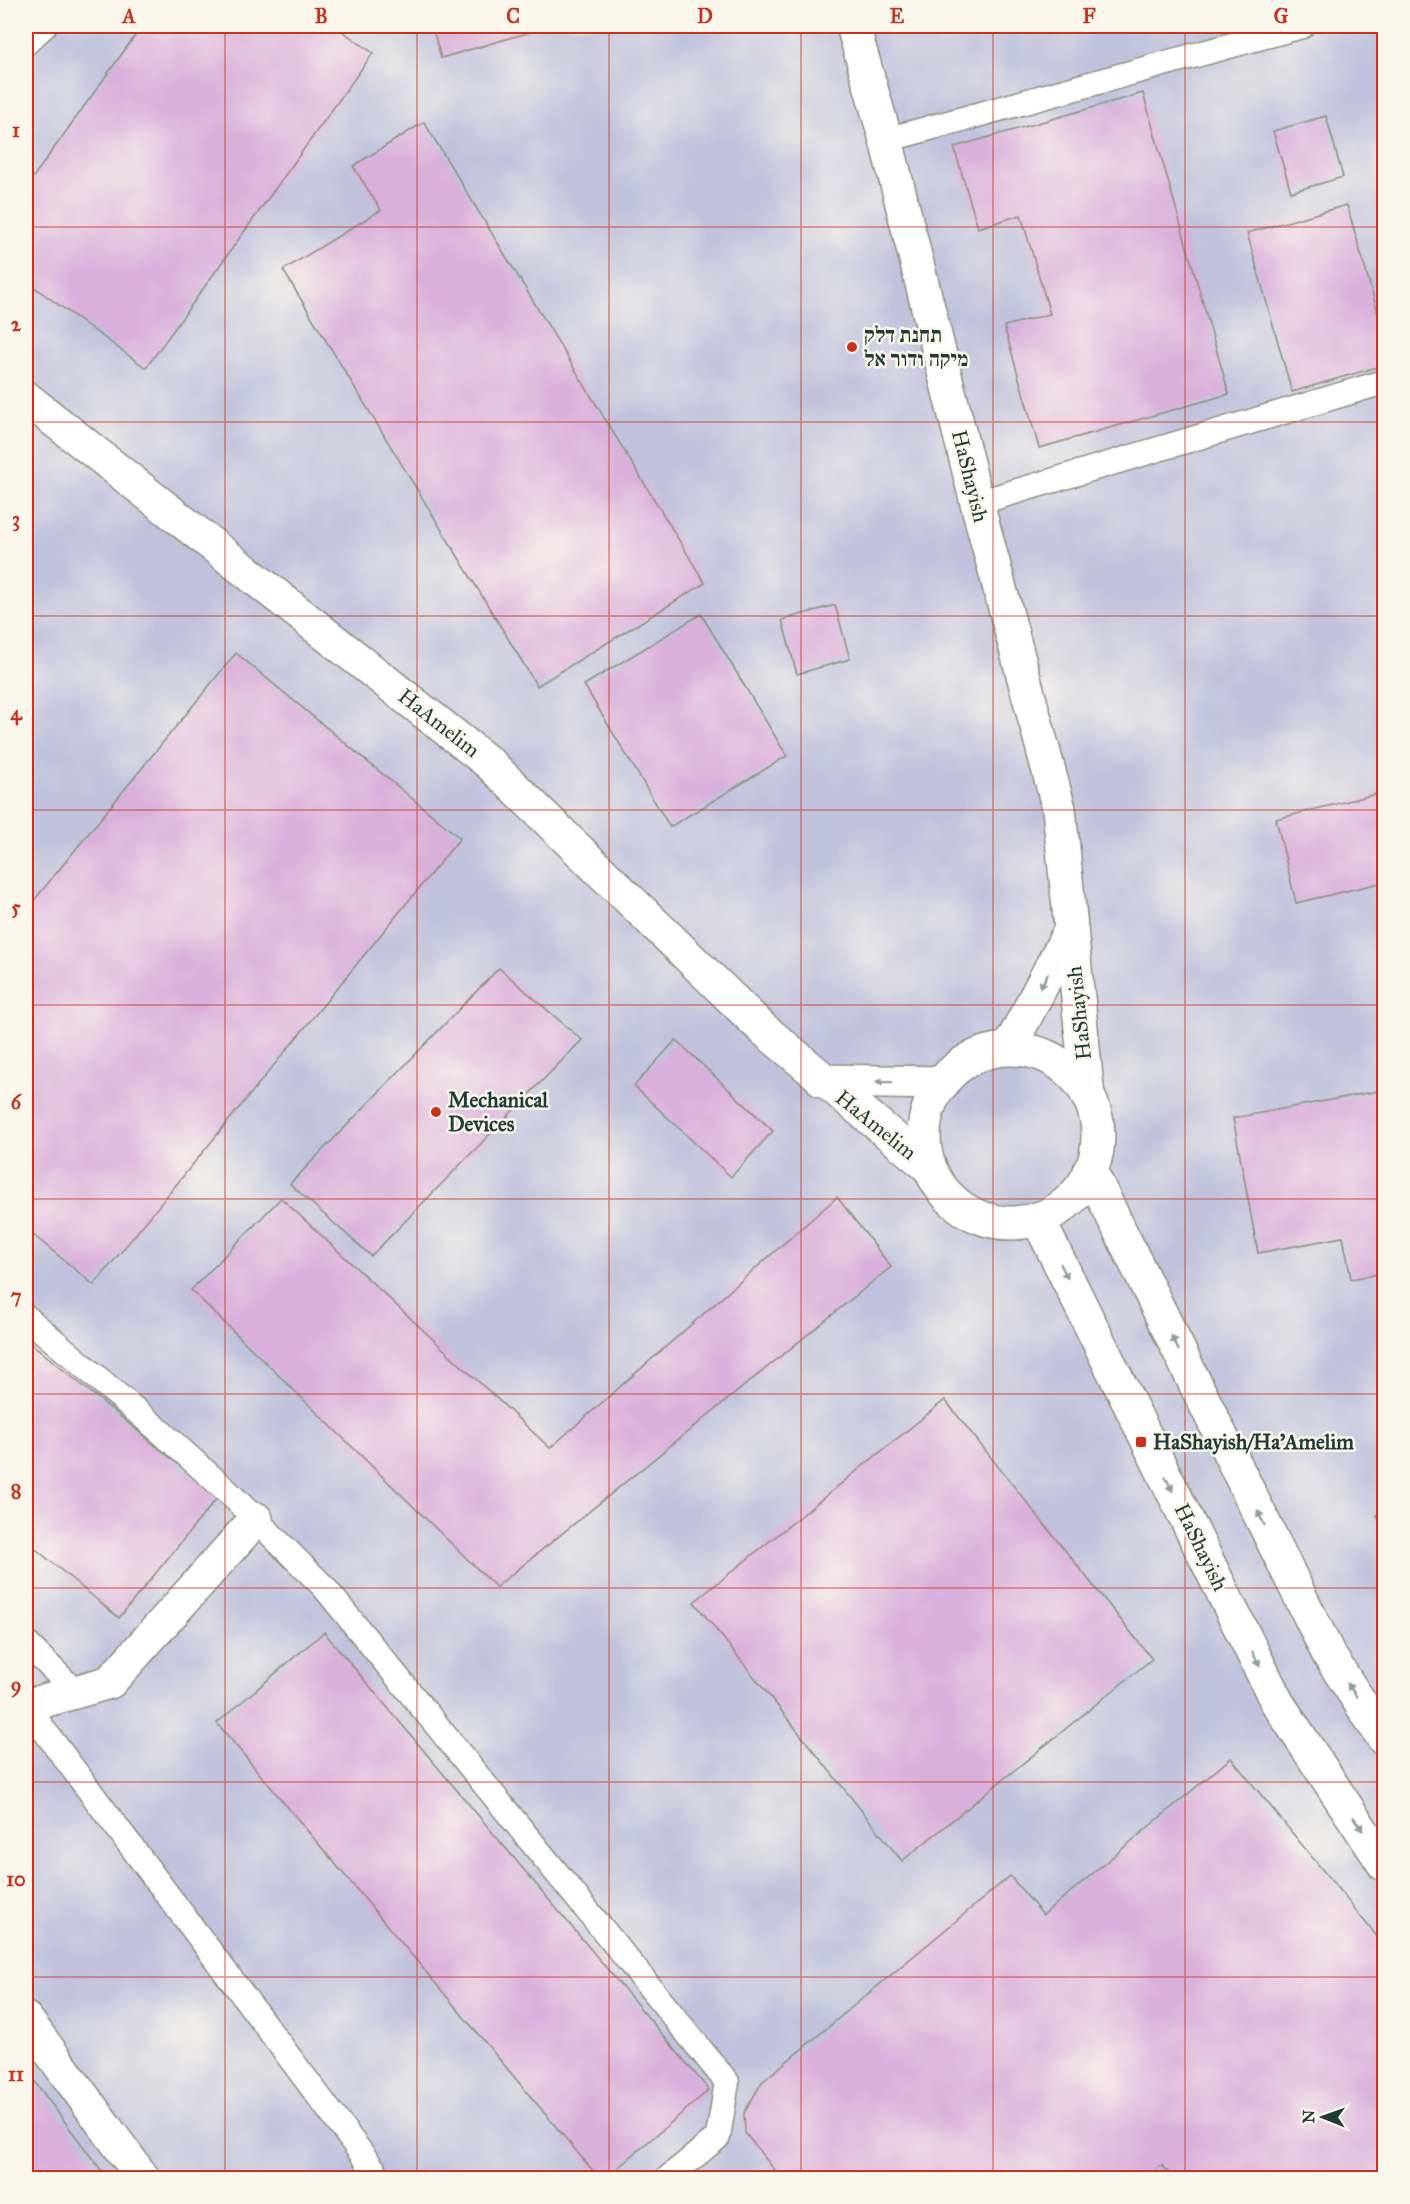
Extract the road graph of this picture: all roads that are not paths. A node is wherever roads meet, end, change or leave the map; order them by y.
1 (44, 26) edge
2 (853, 26) edge
3 (1302, 26) edge
4 (26, 43) edge
5 (886, 140) junction
6 (1384, 382) edge
7 (26, 398) edge
8 (977, 503) junction
9 (1071, 928) junction
10 (1009, 1048) junction
11 (823, 1081) junction
12 (943, 1083) junction
13 (1088, 1097) junction
14 (930, 1168) junction
15 (1090, 1170) junction
16 (1038, 1219) junction
17 (26, 1317) edge
18 (256, 1519) junction
19 (26, 1643) edge
20 (76, 1692) junction
21 (26, 1706) edge
22 (1384, 1739) edge
23 (1384, 1864) edge
24 (26, 2019) edge
25 (142, 2178) edge
26 (380, 2178) edge
27 (668, 2178) edge

1 - 4 lane
2 - 5 street, HaShayish
3 - 5 lane
5 - 8 street, HaShayish
6 - 8 lane
7 - 11 street, HaAmelim
8 - 9 street, HaShayish
9 -> 10 street, HaShayish
9 - 13 street, HaShayish
10 - 12 street
10 - 13 street
12 -> 11 street, HaAmelim
11 - 14 street, HaAmelim
12 - 14 street
13 - 15 street
14 - 16 street
15 - 16 street
22 -> 15 street
16 -> 23 street, HaShayish
17 - 18 lane
18 - 20 street
18 - 27 lane
19 - 20 lane
20 - 21 street
21 - 26 lane
24 - 25 street

